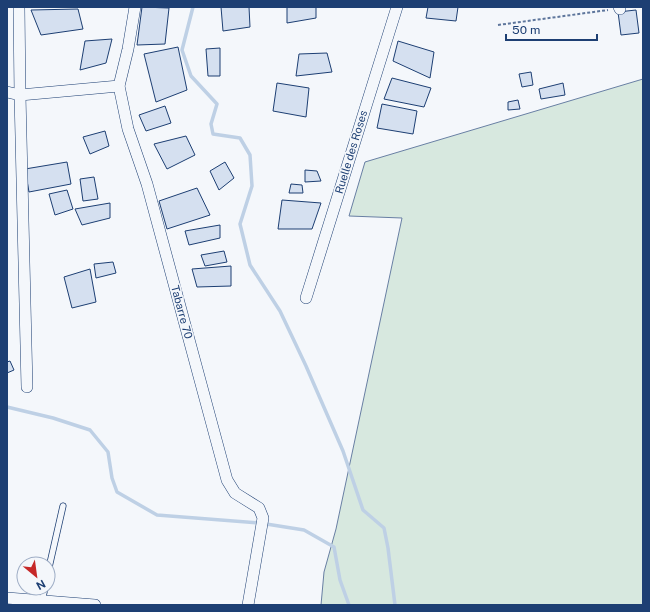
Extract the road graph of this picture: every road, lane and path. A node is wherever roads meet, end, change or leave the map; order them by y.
1 (19, 7) edge
2 (135, 7) edge
3 (397, 7) edge
4 (619, 8) edge
5 (498, 25) dead end
6 (119, 86) junction
7 (7, 92) edge
8 (20, 95) junction
9 (306, 298) dead end
10 (28, 386) dead end
11 (63, 506) dead end
12 (52, 556) edge
13 (7, 598) edge
14 (42, 603) edge
15 (95, 605) edge
16 (248, 605) edge

1 - 8 street
2 - 6 street, Tabarre 70
3 - 9 street, Ruelle des Roses
4 - 5 path
6 - 8 street
6 - 16 street, Tabarre 70
7 - 8 street
8 - 10 street
11 - 12 lane
13 - 14 street
14 - 15 street

